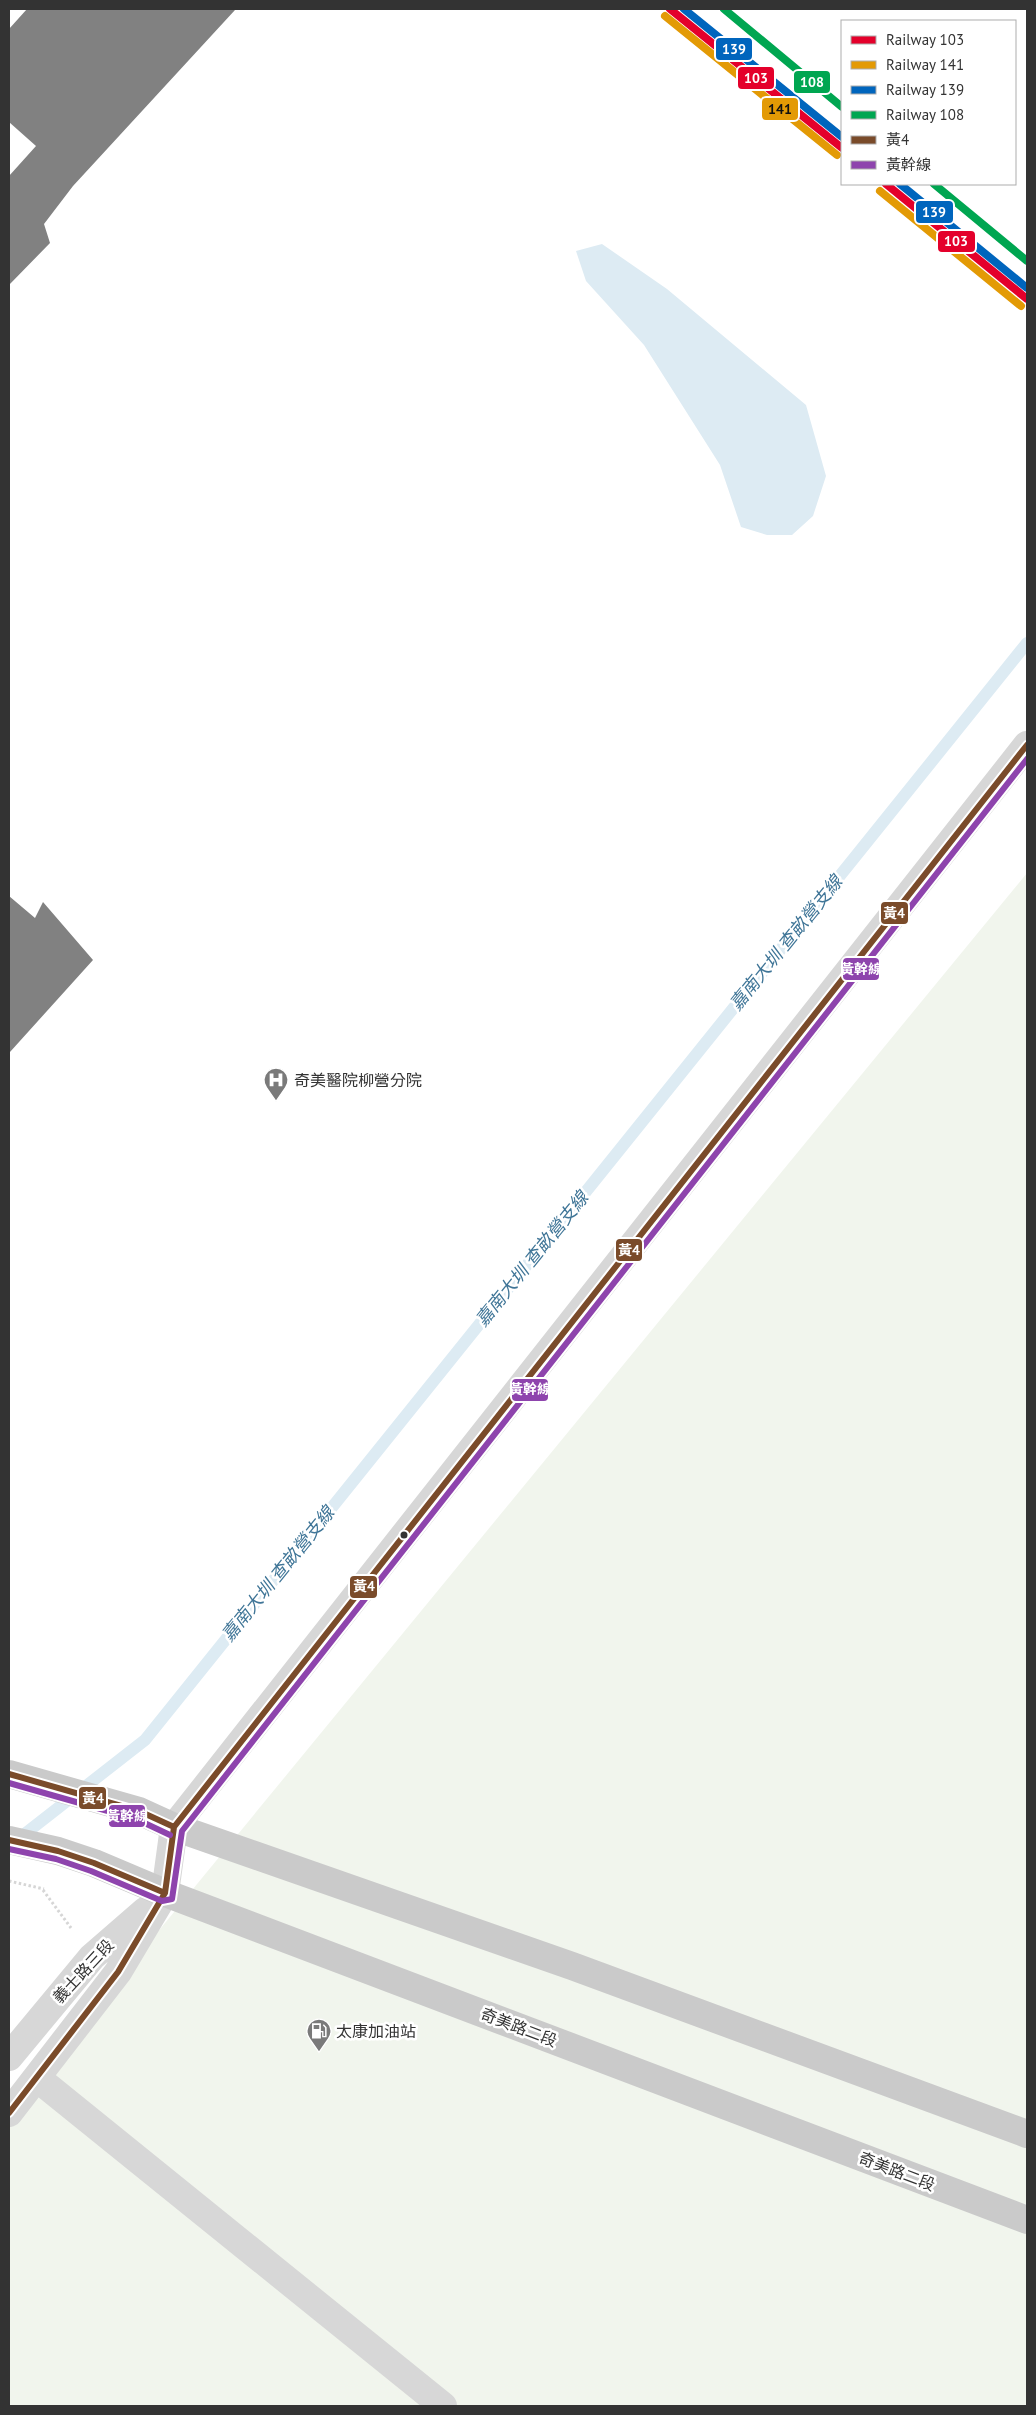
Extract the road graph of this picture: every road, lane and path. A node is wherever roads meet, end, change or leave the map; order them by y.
1 (1027, 745) edge
2 (9, 1774) edge
3 (174, 1827) junction
4 (9, 1840) edge
5 (43, 1890) dead end
6 (166, 1893) junction
7 (92, 1957) junction
8 (9, 2056) edge
9 (37, 2078) junction
10 (9, 2113) edge
11 (1027, 2134) edge
12 (1027, 2220) edge
13 (443, 2406) edge

1 - 3 street
2 - 3 main road
3 - 6 street
3 - 11 main road
4 - 6 main road, 奇美路二段
5 - 7 path
6 - 7 street, 義士路三段
6 - 9 street, 義士路三段
6 - 12 main road, 奇美路二段
7 - 8 street, 義士路三段
9 - 10 street, 義士路三段
9 - 13 street

